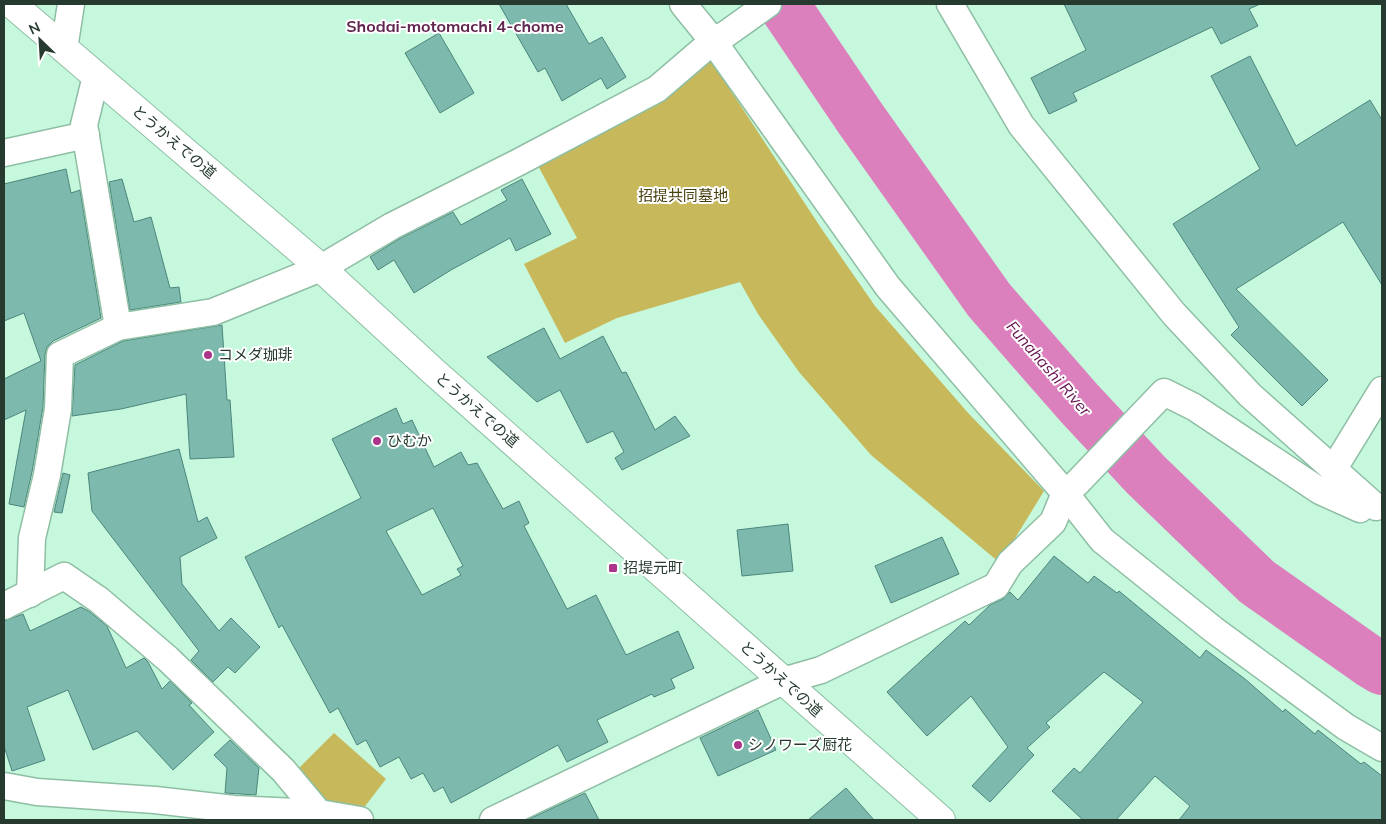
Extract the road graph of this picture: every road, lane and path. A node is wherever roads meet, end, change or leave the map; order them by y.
1 (12, 4) edge
2 (71, 4) edge
3 (683, 4) edge
4 (768, 4) edge
5 (950, 4) edge
6 (719, 38) junction
7 (64, 49) junction
8 (96, 76) junction
9 (86, 134) junction
10 (4, 153) edge
11 (321, 268) junction
12 (118, 327) junction
13 (1382, 390) edge
14 (1333, 470) junction
15 (1071, 488) junction
16 (1375, 507) edge
17 (30, 594) junction
18 (4, 606) edge
19 (783, 681) junction
20 (1382, 748) edge
21 (4, 786) edge
22 (319, 813) junction
23 (360, 820) edge
24 (492, 820) edge
25 (941, 820) edge

1 - 7 street, とうかえでの道
2 - 7 street
3 - 6 street
4 - 6 street
5 - 14 street
6 - 11 street
6 - 15 street
7 - 8 street, とうかえでの道
8 - 9 street
8 - 11 street, とうかえでの道
9 - 10 street
9 - 12 street
11 - 12 street
11 - 19 street, とうかえでの道
12 - 17 street
13 - 14 street
14 - 16 street
15 - 16 street
15 - 19 street
15 - 20 street
17 - 18 street
17 - 22 street
19 - 24 street
19 - 25 street, とうかえでの道
21 - 22 street
22 - 23 street

